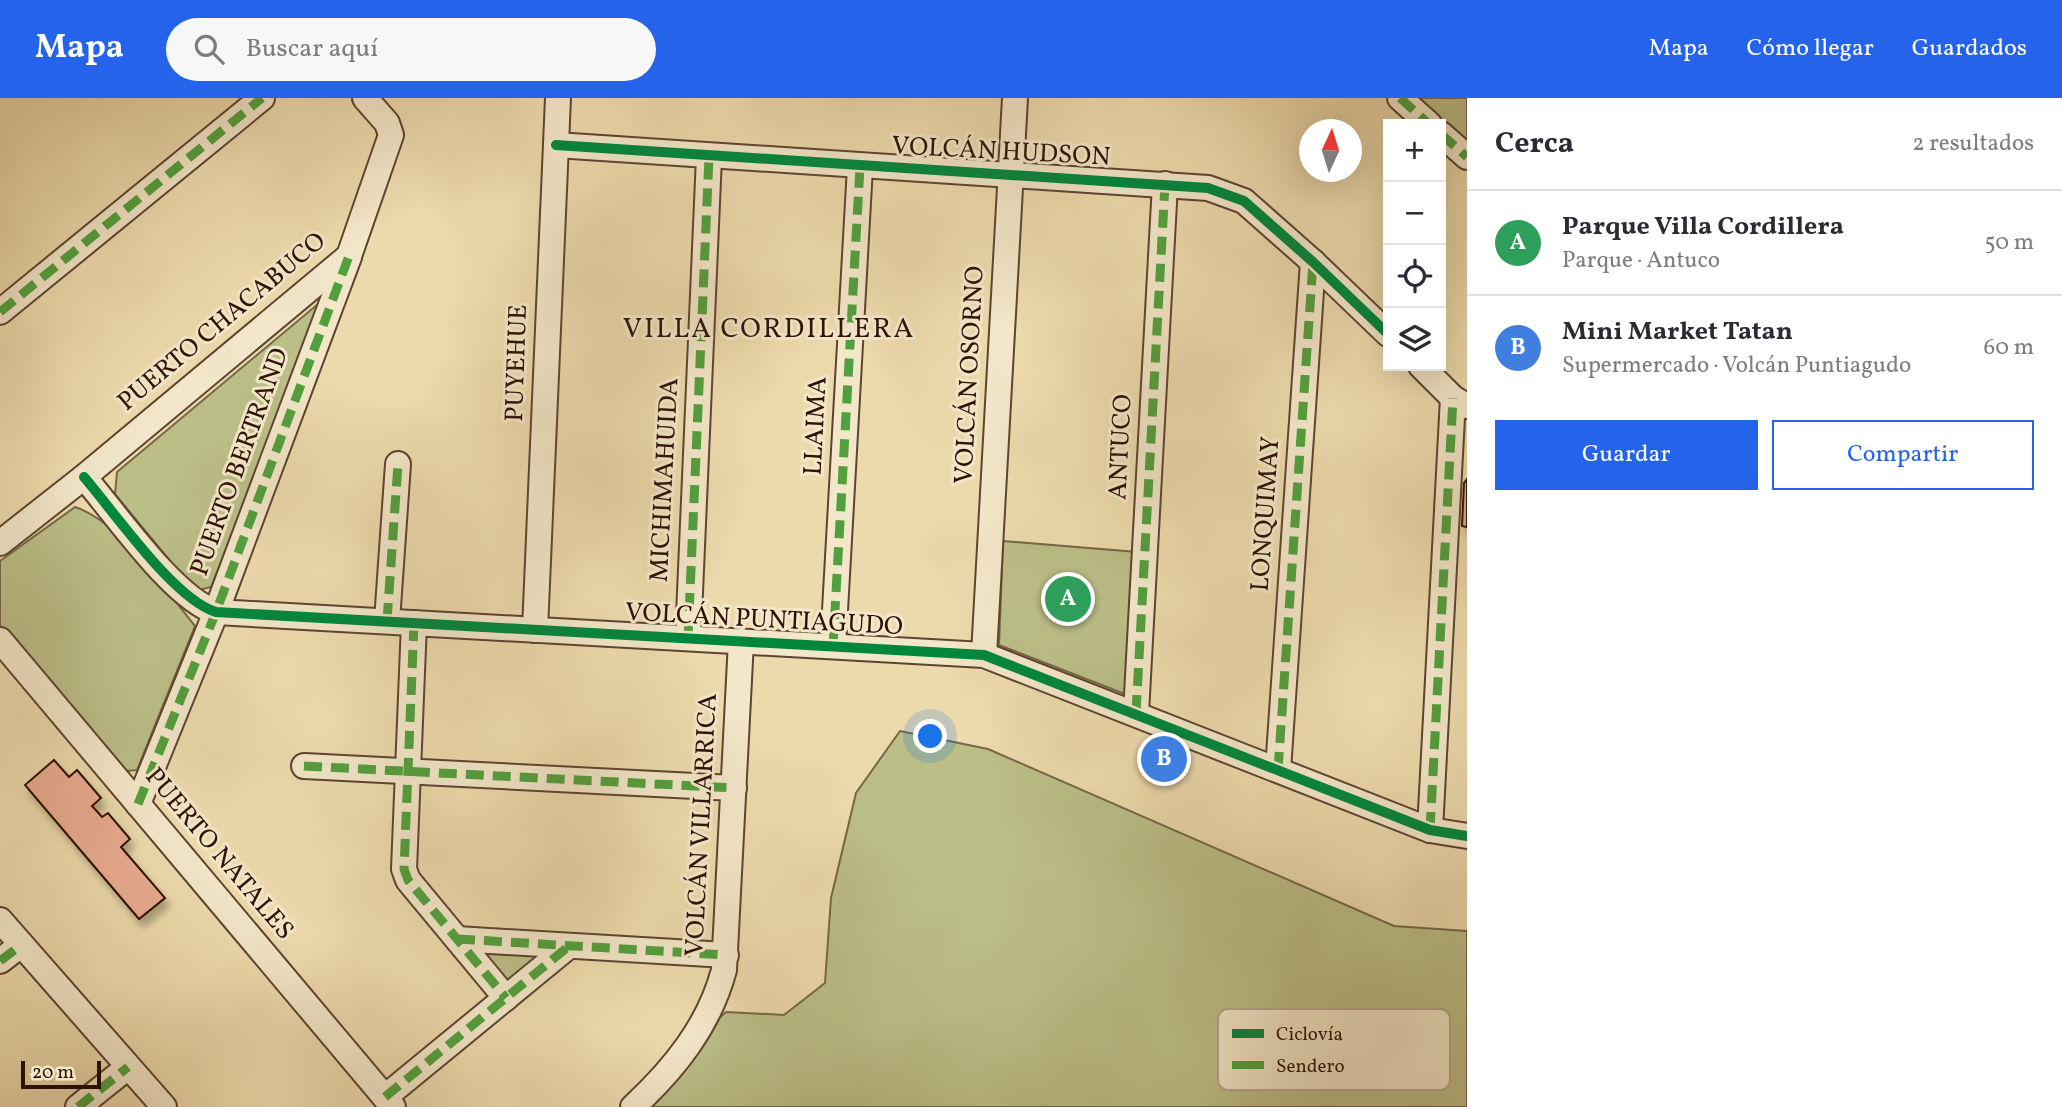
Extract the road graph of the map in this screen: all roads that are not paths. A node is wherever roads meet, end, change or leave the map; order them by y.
1 (262, 98) edge
2 (365, 98) edge
3 (558, 98) edge
4 (1015, 98) edge
5 (1399, 98) edge
6 (1423, 119) edge
7 (1446, 138) edge
8 (556, 145) junction
9 (709, 157) junction
10 (1467, 157) edge
11 (860, 167) junction
12 (1011, 174) junction
13 (1165, 184) junction
14 (349, 256) junction
15 (1313, 262) junction
16 (0, 312) edge
17 (1383, 329) edge
18 (1426, 371) edge
19 (1460, 402) edge
20 (398, 464) dead end
21 (85, 477) junction
22 (0, 543) edge
23 (216, 612) junction
24 (387, 621) junction
25 (414, 623) junction
26 (535, 630) junction
27 (688, 638) junction
28 (0, 640) edge
29 (741, 641) junction
30 (833, 646) junction
31 (984, 655) junction
32 (1136, 713) junction
33 (304, 766) dead end
34 (1278, 770) junction
35 (406, 771) junction
36 (734, 788) junction
37 (138, 804) junction
38 (1430, 831) junction
39 (1467, 836) edge
40 (0, 919) edge
41 (457, 939) junction
42 (21, 945) junction
43 (569, 946) junction
44 (726, 955) junction
45 (0, 961) edge
46 (506, 998) junction
47 (128, 1067) junction
48 (389, 1102) edge
49 (78, 1107) edge
50 (164, 1107) edge
51 (633, 1107) edge

1 - 16 street
2 - 14 street, PUERTO CHACABUCO
3 - 8 street, PUYEHUE
4 - 12 street, VOLCÁN OSORNO
5 - 6 street
7 - 10 street
8 - 9 street, VOLCÁN HUDSON
8 - 26 street, PUYEHUE
9 - 11 street, VOLCÁN HUDSON
9 - 27 street, MICHIMAHUIDA
11 - 12 street, VOLCÁN HUDSON
11 - 30 street, LLAIMA
12 - 13 street, VOLCÁN HUDSON
12 - 31 street, VOLCÁN OSORNO
13 - 15 street, VOLCÁN HUDSON
13 - 32 street, ANTUCO
14 - 21 street, PUERTO CHACABUCO
14 - 23 street, PUERTO BERTRAND
15 - 17 street, VOLCÁN HUDSON
15 - 34 street, LONQUIMAY
18 - 19 street
19 - 38 street
20 - 24 street
21 - 22 street, PUERTO CHACABUCO
21 - 23 street, VOLCÁN PUNTIAGUDO
23 - 24 street, VOLCÁN PUNTIAGUDO
23 - 37 street, PUERTO BERTRAND
24 - 25 street, VOLCÁN PUNTIAGUDO
25 - 26 street, VOLCÁN PUNTIAGUDO
25 - 35 street
26 - 27 street, VOLCÁN PUNTIAGUDO
27 - 29 street, VOLCÁN PUNTIAGUDO
28 - 37 street, PUERTO NATALES
29 - 30 street, VOLCÁN PUNTIAGUDO
29 - 36 street, VOLCÁN VILLARRICA
30 - 31 street, VOLCÁN PUNTIAGUDO
31 - 32 street, VOLCÁN PUNTIAGUDO
32 - 34 street, VOLCÁN PUNTIAGUDO
33 - 35 street
34 - 38 street, VOLCÁN PUNTIAGUDO
35 - 36 street
35 - 41 street
36 - 44 street, VOLCÁN VILLARRICA
37 - 48 street, PUERTO NATALES
38 - 39 street, VOLCÁN PUNTIAGUDO
40 - 42 street
41 - 43 street
41 - 46 street
42 - 45 street
42 - 47 street
43 - 44 street
43 - 46 street
44 - 51 street, VOLCÁN VILLARRICA
46 - 48 street
47 - 49 street
47 - 50 street

